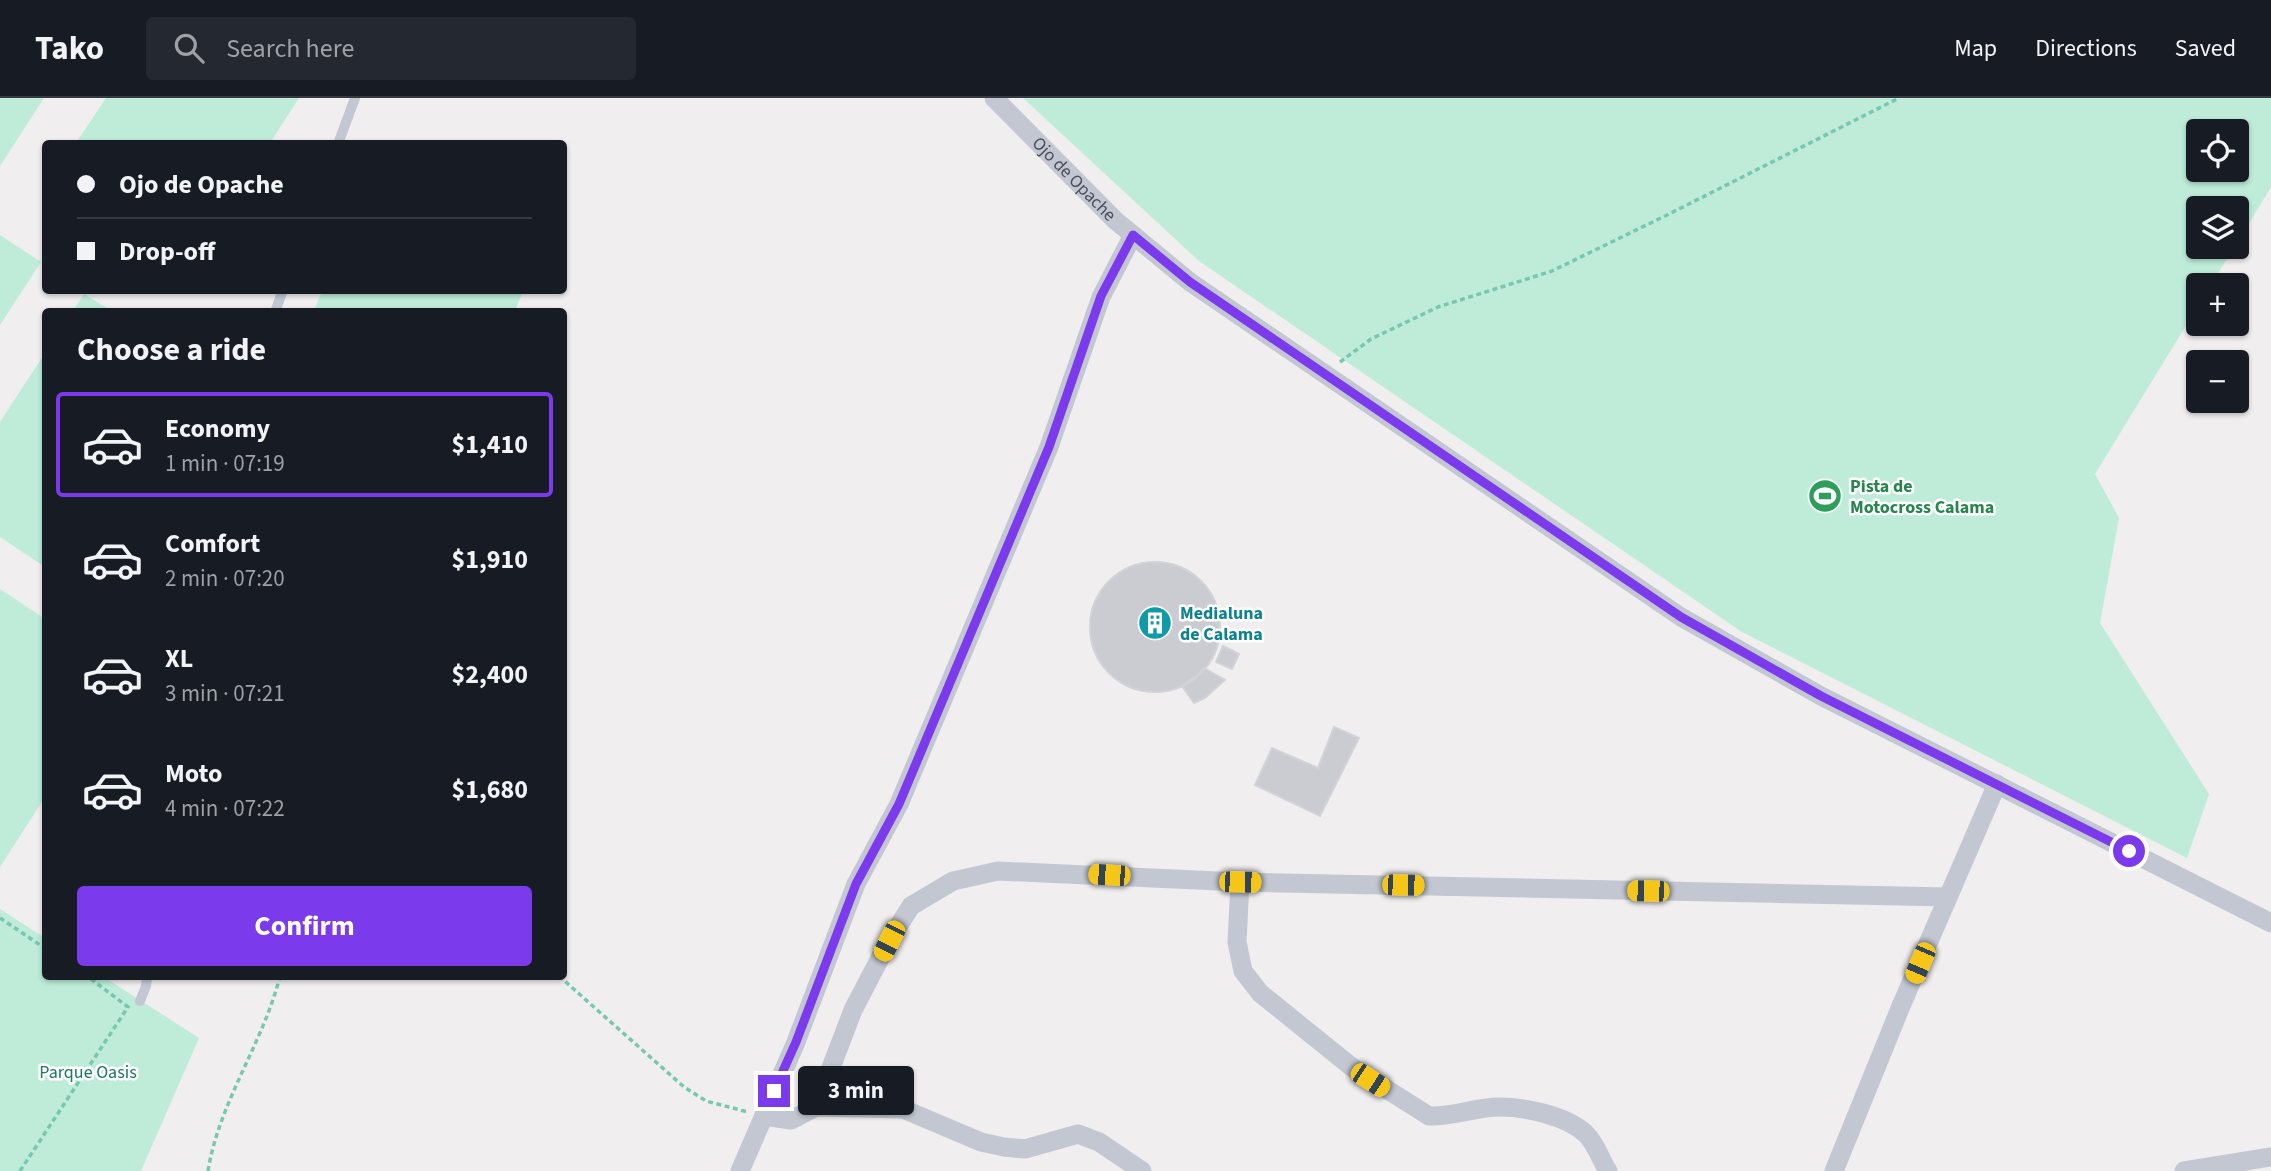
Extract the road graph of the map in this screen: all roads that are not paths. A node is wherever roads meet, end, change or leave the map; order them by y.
1 (355, 98) edge
2 (994, 98) edge
3 (339, 140) edge
4 (1133, 235) junction
5 (1997, 784) junction
6 (1240, 882) junction
7 (1948, 897) junction
8 (2271, 923) edge
9 (147, 980) edge
10 (139, 1001) dead end
11 (816, 1107) junction
12 (764, 1116) junction
13 (2271, 1157) edge
14 (740, 1171) edge
15 (1142, 1171) edge
16 (1608, 1171) edge
17 (1834, 1171) edge
18 (2184, 1171) edge

1 - 3 lane
2 - 4 street, Ojo de Opache
4 - 5 street, Ojo de Opache
4 - 12 street
5 - 7 street
5 - 8 street, Ojo de Opache
6 - 7 street
6 - 11 street
6 - 16 street
7 - 17 street
9 - 10 lane
11 - 12 street
11 - 15 street
12 - 14 street
13 - 18 street

